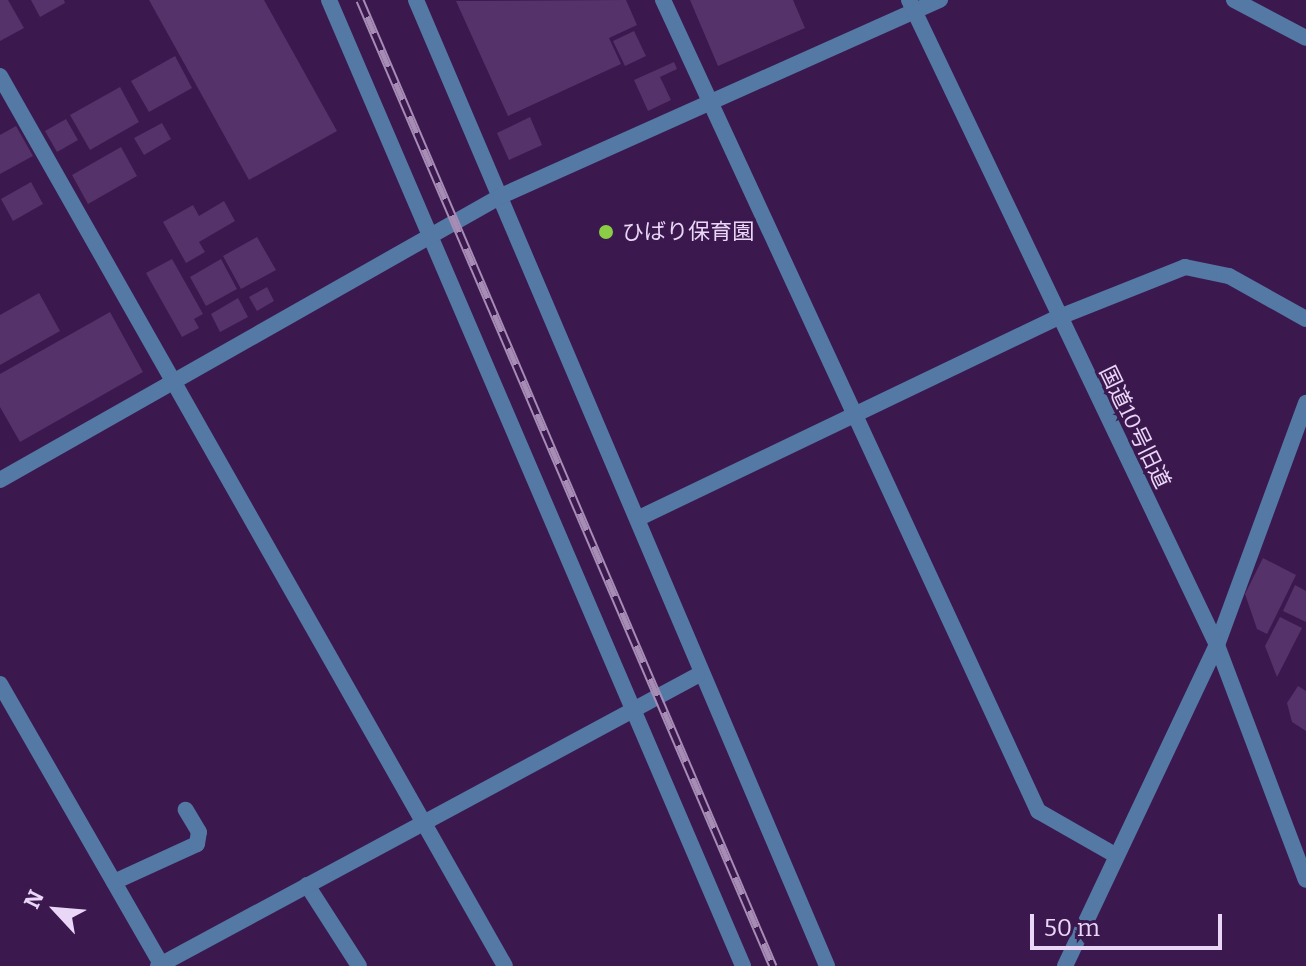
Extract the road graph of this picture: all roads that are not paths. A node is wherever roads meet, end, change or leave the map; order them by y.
1 (329, 0) edge
2 (416, 0) edge
3 (663, 0) edge
4 (940, 0) edge
5 (1234, 0) edge
6 (912, 5) edge
7 (1306, 38) edge
8 (0, 76) edge
9 (710, 100) junction
10 (501, 196) junction
11 (433, 239) junction
12 (1057, 318) junction
13 (1306, 319) edge
14 (171, 382) junction
15 (1306, 403) edge
16 (857, 415) junction
17 (0, 480) edge
18 (639, 518) junction
19 (1217, 645) junction
20 (698, 675) junction
21 (0, 684) edge
22 (631, 708) junction
23 (186, 810) dead end
24 (428, 819) junction
25 (1115, 855) junction
26 (1305, 872) edge
27 (114, 882) junction
28 (307, 885) junction
29 (160, 965) edge
30 (359, 966) edge
31 (505, 966) edge
32 (743, 966) edge
33 (827, 966) edge
34 (1065, 966) edge

1 - 11 street
2 - 10 street
3 - 9 street
4 - 6 street
5 - 7 street
6 - 9 street
6 - 12 street, 国道10号旧道
8 - 14 street
9 - 10 street
9 - 16 street
10 - 11 street
10 - 18 street
11 - 14 street
11 - 22 street
12 - 13 street
12 - 16 street
12 - 19 street, 国道10号旧道
14 - 17 street
14 - 24 street
15 - 19 street
16 - 18 street
16 - 25 street
18 - 20 street
19 - 25 street
19 - 26 street, 国道10号旧道
20 - 22 street
20 - 33 street
21 - 27 street
22 - 24 street
22 - 32 street
23 - 27 street
24 - 28 street
24 - 31 street
25 - 34 street
27 - 29 street
28 - 29 street
28 - 30 street

